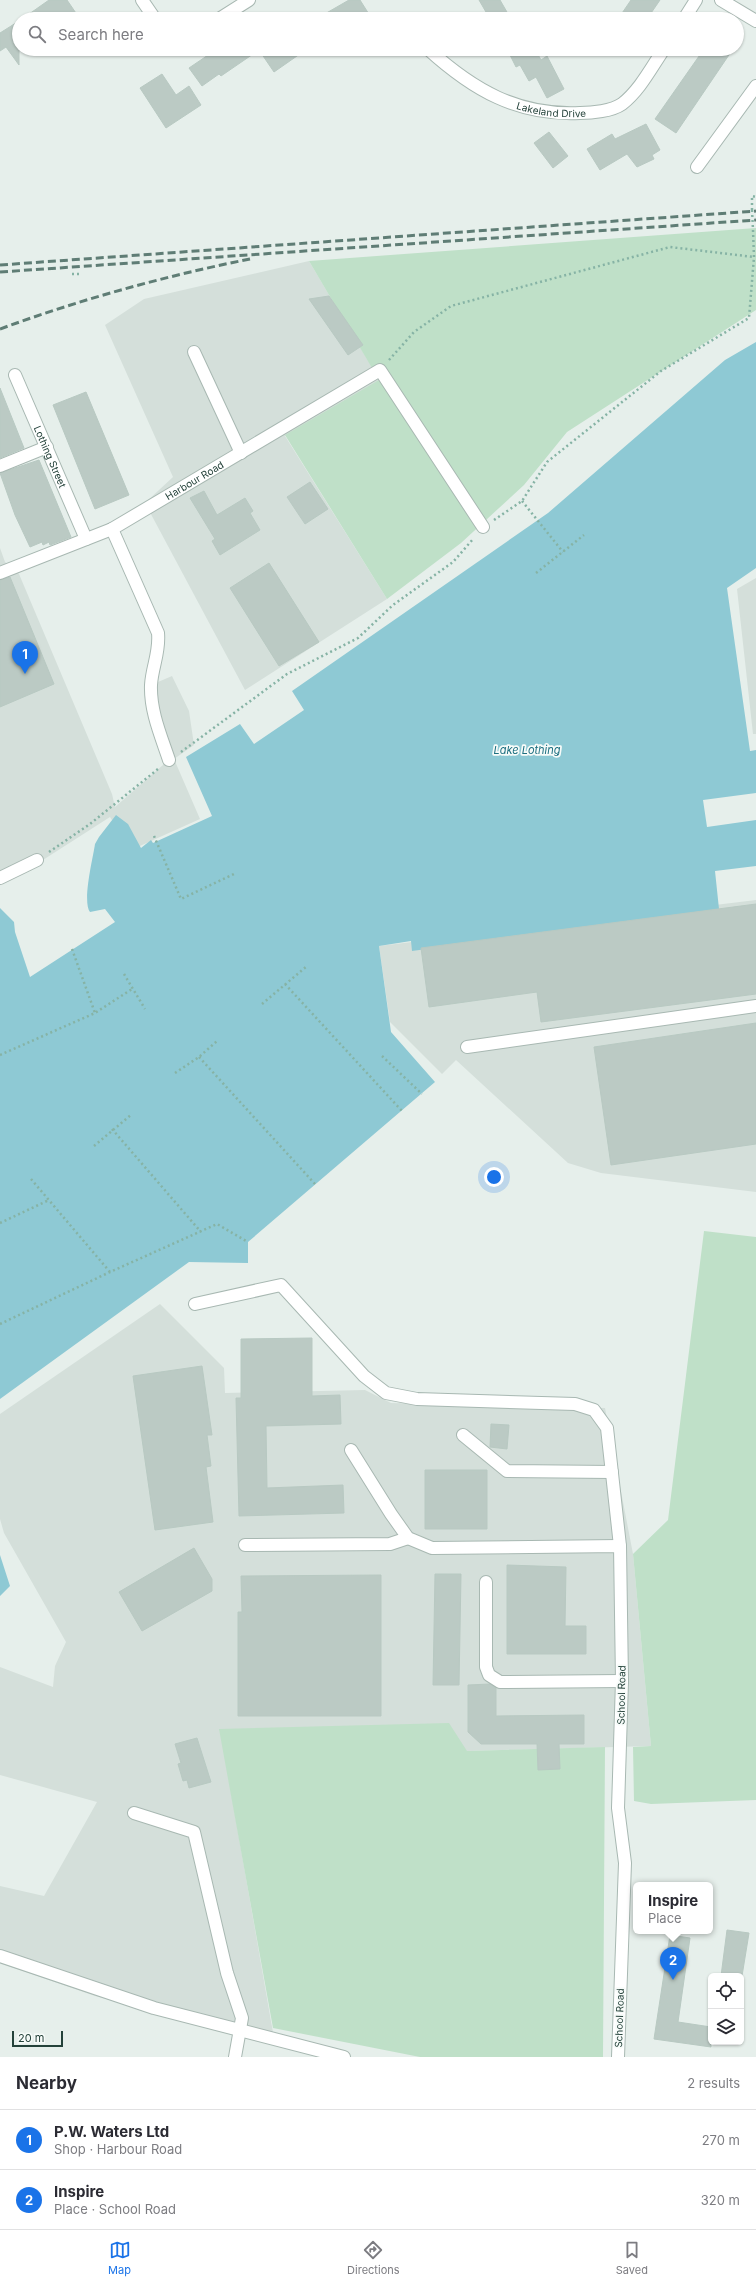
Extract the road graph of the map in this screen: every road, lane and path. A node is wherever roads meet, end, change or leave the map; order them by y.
1 (142, 0) edge
2 (249, 0) edge
3 (696, 0) edge
4 (721, 0) edge
5 (150, 12) edge
6 (230, 12) edge
7 (688, 12) edge
8 (741, 12) edge
9 (744, 14) edge
10 (756, 21) edge
11 (436, 56) edge
12 (659, 56) edge
13 (756, 86) edge
14 (697, 167) dead end
15 (756, 197) edge
16 (754, 257) junction
17 (72, 274) dead end
18 (82, 274) dead end
19 (194, 352) dead end
20 (380, 370) junction
21 (15, 375) dead end
22 (47, 447) junction
23 (241, 453) junction
24 (0, 466) edge
25 (522, 501) junction
26 (483, 527) junction
27 (112, 530) junction
28 (584, 536) dead end
29 (86, 539) junction
30 (563, 552) junction
31 (0, 572) edge
32 (536, 573) dead end
33 (169, 760) junction
34 (154, 836) dead end
35 (37, 860) joint
36 (236, 874) dead end
37 (0, 878) edge
38 (72, 949) dead end
39 (307, 966) dead end
40 (124, 974) dead end
41 (285, 984) junction
42 (132, 989) junction
43 (262, 1004) dead end
44 (756, 1006) edge
45 (145, 1009) dead end
46 (95, 1013) junction
47 (217, 1041) dead end
48 (467, 1047) dead end
49 (0, 1055) edge
50 (382, 1056) dead end
51 (199, 1057) junction
52 (176, 1073) dead end
53 (422, 1094) dead end
54 (402, 1111) dead end
55 (132, 1114) dead end
56 (112, 1129) junction
57 (94, 1146) dead end
58 (30, 1179) dead end
59 (315, 1184) dead end
60 (49, 1200) junction
61 (0, 1223) edge
62 (201, 1232) junction
63 (248, 1242) dead end
64 (110, 1272) junction
65 (195, 1304) dead end
66 (0, 1324) edge
67 (463, 1435) dead end
68 (351, 1450) dead end
69 (612, 1472) junction
70 (408, 1538) junction
71 (245, 1545) dead end
72 (620, 1546) junction
73 (486, 1582) dead end
74 (622, 1681) junction
75 (134, 1813) dead end
76 (0, 1956) edge
77 (241, 2030) junction
78 (235, 2057) edge
79 (344, 2057) edge
80 (618, 2057) edge

1 - 5 street
2 - 6 street
3 - 7 street
4 - 8 street
9 - 10 street
11 - 12 street, Lakeland Drive
13 - 14 street
15 - 16 path, bridge
16 - 20 path
16 - 25 path
17 - 18 path
19 - 23 street
20 - 23 street, Harbour Road
20 - 26 street
21 - 22 street, Lothing Street
22 - 24 street
22 - 29 street, Lothing Street
23 - 27 street, Harbour Road
25 - 26 path
25 - 30 path
26 - 33 path
27 - 29 street, Harbour Road
27 - 33 street
28 - 30 path
29 - 31 street, Harbour Road
30 - 32 path
33 - 35 path
34 - 36 path
35 - 37 street
38 - 46 path
39 - 41 path
40 - 42 path
41 - 43 path
41 - 54 path
42 - 45 path
42 - 46 path
44 - 48 street
46 - 49 path
47 - 51 path
50 - 53 path
51 - 52 path
51 - 59 path
55 - 56 path
56 - 57 path
56 - 62 path
58 - 60 path
60 - 61 path
60 - 64 path
62 - 63 path
62 - 64 path
64 - 66 path
65 - 69 street, School Road
67 - 69 street
68 - 70 street
69 - 72 street, School Road
70 - 71 street
70 - 72 street
72 - 74 street, School Road
73 - 74 street
74 - 80 street, School Road
75 - 77 street
76 - 77 street
77 - 78 street
77 - 79 street

